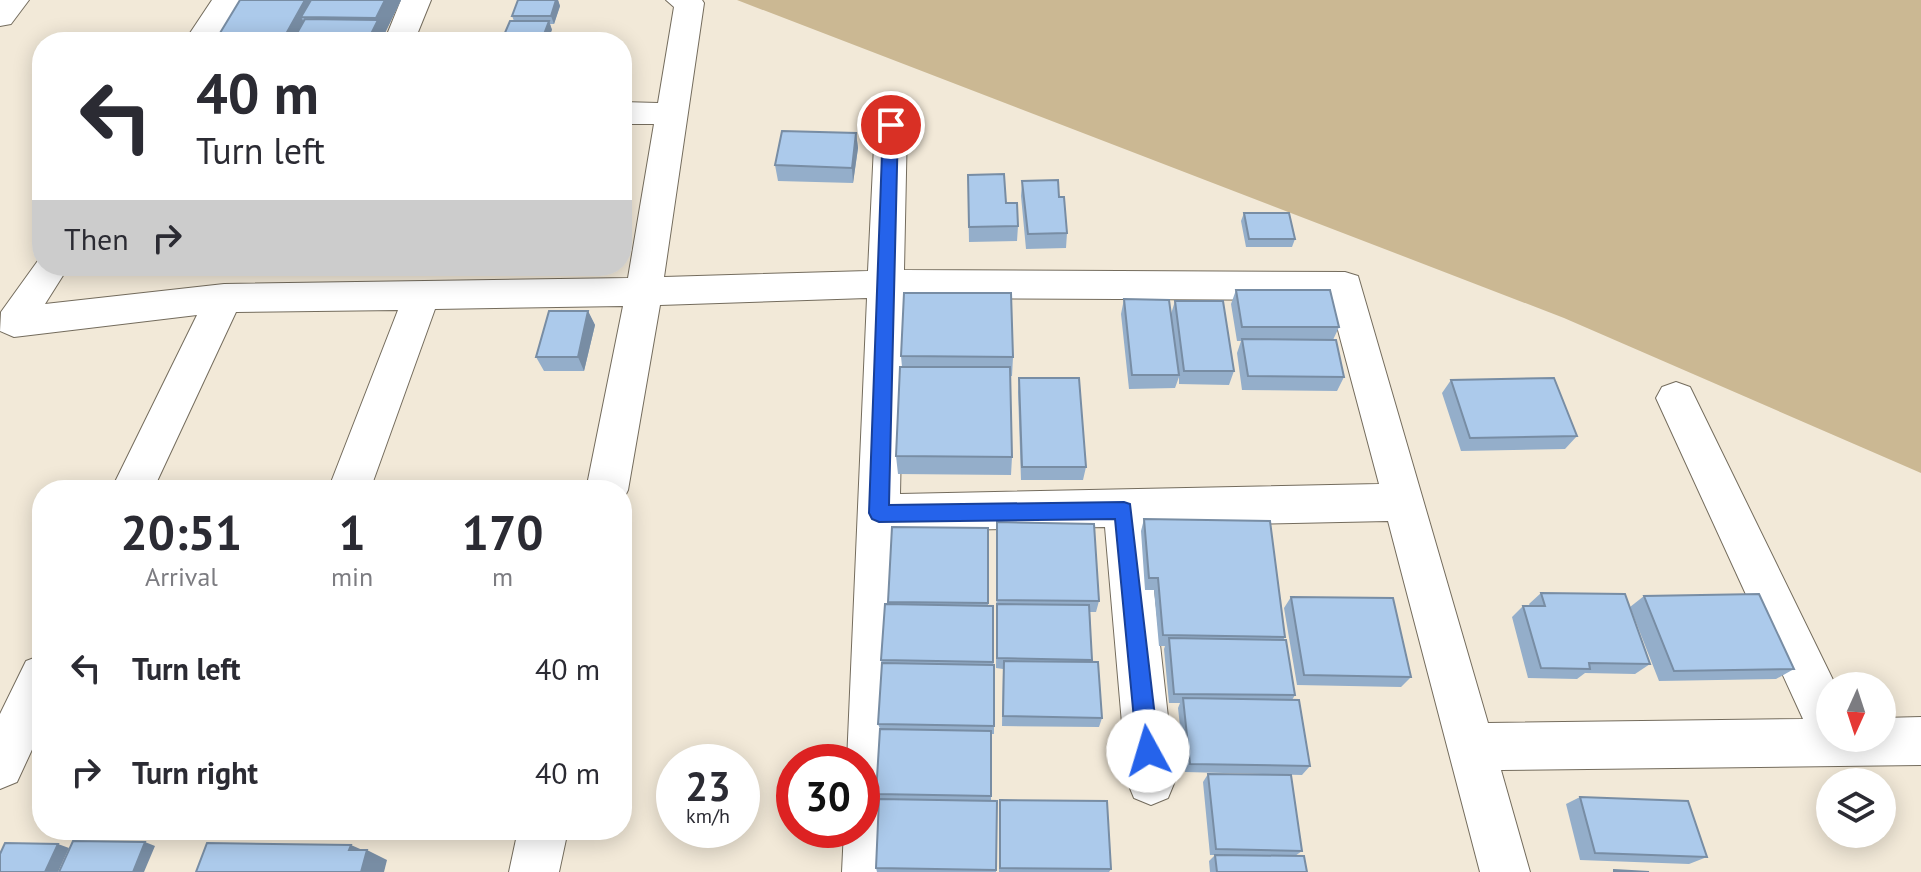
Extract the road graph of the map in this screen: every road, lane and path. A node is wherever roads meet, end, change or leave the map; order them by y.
1 (14, 0) edge
2 (227, 0) edge
3 (416, 0) edge
4 (681, 0) edge
5 (0, 17) edge
6 (206, 32) edge
7 (403, 32) edge
8 (632, 113) edge
9 (672, 114) junction
10 (891, 125) dead end
11 (43, 276) edge
12 (300, 281) edge
13 (886, 284) junction
14 (644, 292) junction
15 (422, 295) junction
16 (224, 298) junction
17 (7, 322) edge
18 (1676, 398) dead end
19 (137, 480) edge
20 (353, 480) edge
21 (609, 480) edge
22 (1405, 502) junction
23 (1124, 510) junction
24 (879, 513) junction
25 (1816, 695) edge
26 (32, 698) edge
27 (1816, 736) edge
28 (1896, 739) edge
29 (1921, 741) edge
30 (1472, 747) junction
31 (0, 765) edge
32 (1151, 781) dead end
33 (541, 840) edge
34 (534, 872) edge
35 (867, 872) edge
36 (1505, 872) edge

1 - 5 street
2 - 6 street
3 - 7 street
4 - 9 street
8 - 9 street
9 - 14 street
10 - 13 street
11 - 17 street
12 - 15 street
12 - 16 street
13 - 14 street
13 - 22 street
13 - 24 street
14 - 15 street
14 - 21 street
15 - 20 street
16 - 17 street
16 - 19 street
18 - 25 street
22 - 23 street
22 - 30 street
23 - 24 street
23 - 32 street
24 - 35 street
26 - 31 street
27 - 30 street
28 - 29 street
30 - 36 street
33 - 34 street

